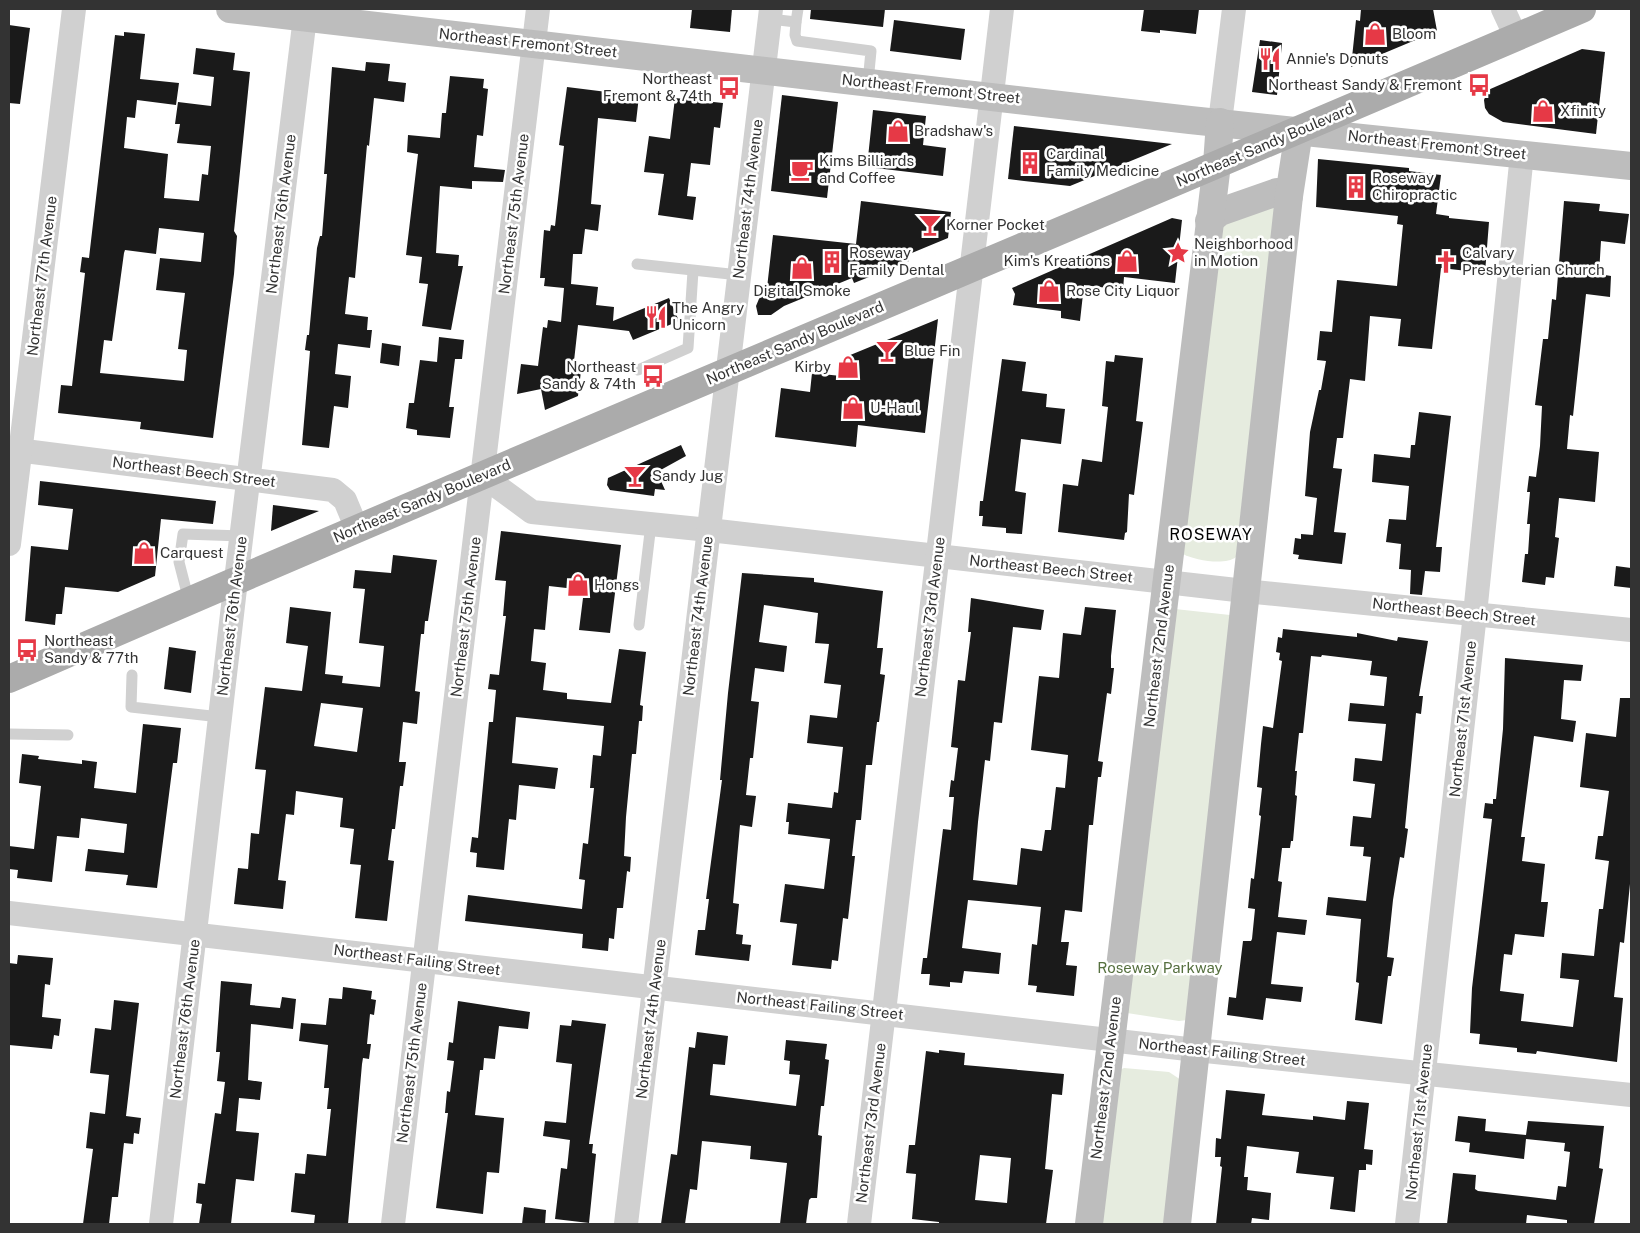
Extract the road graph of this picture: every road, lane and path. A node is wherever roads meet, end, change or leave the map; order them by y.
1 (74, 9) edge
2 (230, 9) edge
3 (538, 9) edge
4 (798, 9) edge
5 (1002, 9) edge
6 (1234, 9) edge
7 (1503, 9) edge
8 (1582, 9) edge
9 (305, 13) edge
10 (770, 14) edge
11 (796, 22) junction
12 (1516, 37) junction
13 (534, 43) junction
14 (764, 70) junction
15 (868, 82) junction
16 (992, 96) junction
17 (1220, 122) junction
18 (1300, 131) junction
19 (1522, 154) junction
20 (1217, 164) junction
21 (1631, 166) edge
22 (1289, 196) junction
23 (1209, 221) junction
24 (637, 264) dead end
25 (972, 267) junction
26 (694, 271) junction
27 (739, 275) junction
28 (638, 370) dead end
29 (727, 371) junction
30 (15, 450) edge
31 (483, 476) junction
32 (249, 478) junction
33 (651, 524) junction
34 (357, 529) junction
35 (709, 530) junction
36 (242, 536) junction
37 (9, 544) edge
38 (938, 556) junction
39 (236, 580) junction
40 (1166, 582) junction
41 (1245, 591) junction
42 (188, 600) junction
43 (1475, 614) junction
44 (639, 625) dead end
45 (1631, 630) edge
46 (132, 675) dead end
47 (9, 679) edge
48 (220, 717) junction
49 (9, 734) edge
50 (68, 735) dead end
51 (9, 914) edge
52 (195, 936) junction
53 (425, 961) junction
54 (654, 988) junction
55 (884, 1013) junction
56 (1111, 1040) junction
57 (1196, 1050) junction
58 (1424, 1073) junction
59 (1631, 1095) edge
60 (161, 1224) edge
61 (393, 1224) edge
62 (626, 1224) edge
63 (858, 1224) edge
64 (1089, 1224) edge
65 (1177, 1224) edge
66 (1407, 1224) edge

1 - 30 street, Northeast 77th Avenue
2 - 9 street, Northeast Fremont Street
3 - 13 street, Northeast 75th Avenue
4 - 11 lane
5 - 16 street, Northeast 73rd Avenue
6 - 17 street, Northeast 72nd Avenue
7 - 12 street
8 - 12 main road, Northeast Sandy Boulevard
9 - 13 street, Northeast Fremont Street
9 - 32 street, Northeast 76th Avenue
10 - 11 lane
10 - 14 street, Northeast 74th Avenue
11 - 15 lane
12 - 18 main road, Northeast Sandy Boulevard
13 - 14 street, Northeast Fremont Street
13 - 31 street, Northeast 75th Avenue
14 - 15 street, Northeast Fremont Street
14 - 27 street, Northeast 74th Avenue
15 - 16 street, Northeast Fremont Street
16 - 17 street, Northeast Fremont Street
16 - 25 street, Northeast 73rd Avenue
17 - 18 street, Northeast Fremont Street
17 - 20 street, Northeast 72nd Avenue
18 - 19 street, Northeast Fremont Street
18 - 20 main road, Northeast Sandy Boulevard
18 - 22 street
19 - 21 street, Northeast Fremont Street
19 - 43 street, Northeast 71st Avenue
20 - 23 street, Northeast 72nd Avenue
20 - 25 main road, Northeast Sandy Boulevard
22 - 23 street
22 - 41 street
23 - 40 street, Northeast 72nd Avenue
24 - 26 lane
25 - 29 main road, Northeast Sandy Boulevard
25 - 38 street, Northeast 73rd Avenue
26 - 27 lane
26 - 28 lane
27 - 29 street, Northeast 74th Avenue
29 - 31 main road, Northeast Sandy Boulevard
29 - 35 street, Northeast 74th Avenue
30 - 32 street, Northeast Beech Street
30 - 37 street, Northeast 77th Avenue
31 - 33 street, Northeast Beech Street
31 - 34 main road, Northeast Sandy Boulevard
31 - 53 street, Northeast 75th Avenue
32 - 34 street, Northeast Beech Street
32 - 36 street, Northeast 76th Avenue
33 - 35 street, Northeast Beech Street
33 - 44 lane
34 - 39 main road, Northeast Sandy Boulevard
35 - 38 street, Northeast Beech Street
35 - 54 street, Northeast 74th Avenue
36 - 39 street, Northeast 76th Avenue
36 - 42 lane
38 - 40 street, Northeast Beech Street
38 - 55 street, Northeast 73rd Avenue
39 - 42 main road, Northeast Sandy Boulevard
39 - 48 street, Northeast 76th Avenue
40 - 41 street, Northeast Beech Street
40 - 56 street, Northeast 72nd Avenue
41 - 43 street, Northeast Beech Street
41 - 57 street
42 - 47 main road, Northeast Sandy Boulevard
43 - 45 street, Northeast Beech Street
43 - 58 street, Northeast 71st Avenue
46 - 48 lane
48 - 52 street, Northeast 76th Avenue
49 - 50 lane
51 - 52 street, Northeast Failing Street
52 - 53 street, Northeast Failing Street
52 - 60 street, Northeast 76th Avenue
53 - 54 street, Northeast Failing Street
53 - 61 street, Northeast 75th Avenue
54 - 55 street, Northeast Failing Street
54 - 62 street, Northeast 74th Avenue
55 - 56 street, Northeast Failing Street
55 - 63 street, Northeast 73rd Avenue
56 - 57 street, Northeast Failing Street
56 - 64 street, Northeast 72nd Avenue
57 - 58 street, Northeast Failing Street
57 - 65 street
58 - 59 street, Northeast Failing Street
58 - 66 street, Northeast 71st Avenue

